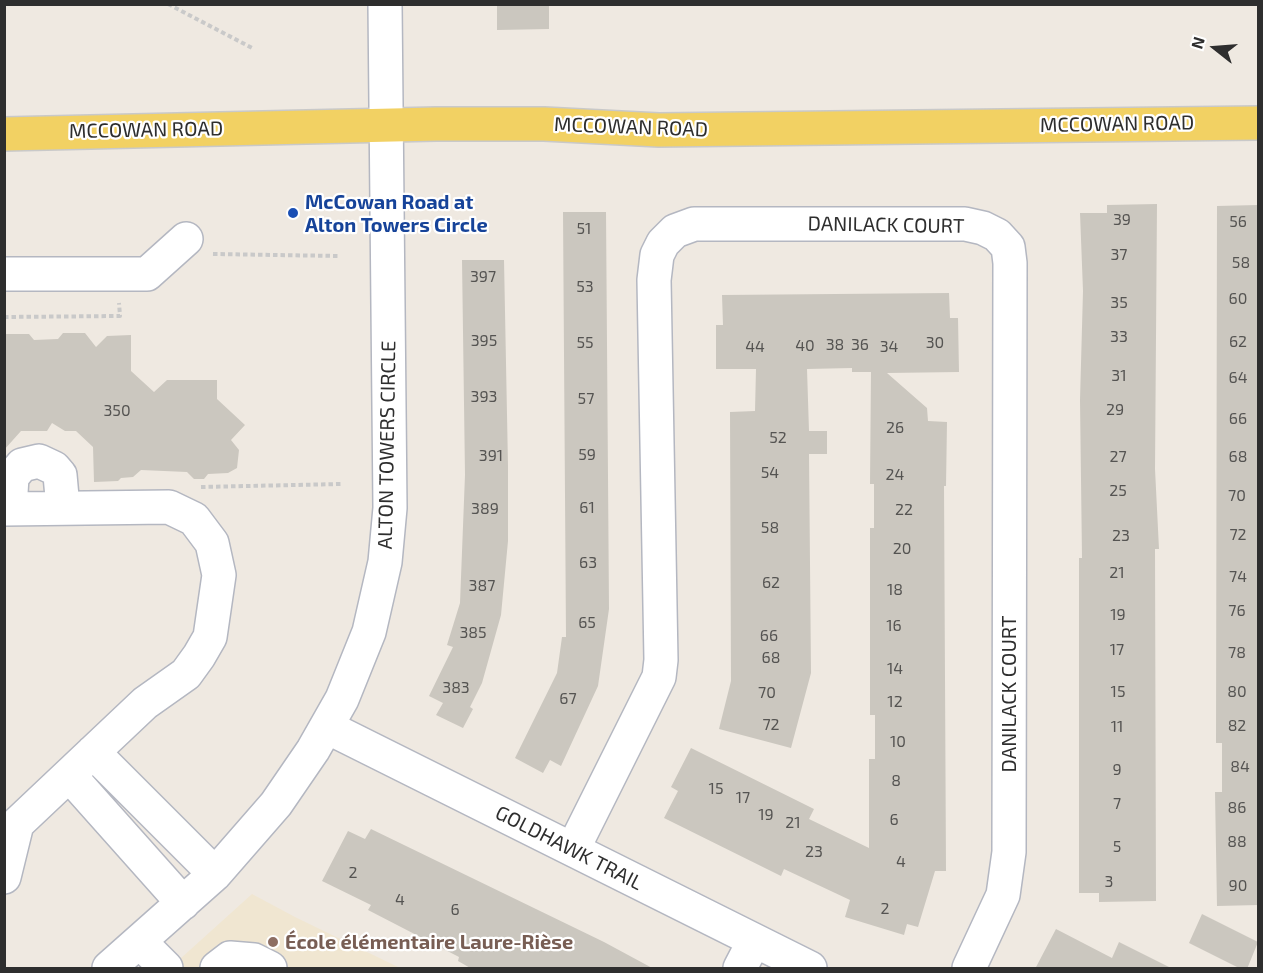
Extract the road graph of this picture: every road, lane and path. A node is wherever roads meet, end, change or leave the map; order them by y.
1 (168, 4) edge
2 (385, 4) edge
3 (254, 49) dead end
4 (1258, 123) edge
5 (385, 125) junction
6 (4, 134) edge
7 (178, 246) joint
8 (339, 256) dead end
9 (4, 274) edge
10 (118, 274) junction
11 (4, 317) edge
12 (63, 508) junction
13 (7, 509) edge
14 (327, 727) junction
15 (93, 752) junction
16 (69, 775) junction
17 (573, 849) junction
18 (215, 874) junction
19 (4, 877) edge
20 (183, 903) junction
21 (140, 942) junction
22 (747, 955) edge
23 (109, 969) edge
24 (166, 969) edge
25 (217, 969) edge
26 (270, 969) edge
27 (810, 969) edge
28 (969, 969) edge

1 - 3 path
2 - 5 street, ALTON TOWERS CIRCLE
4 - 5 main road, MCCOWAN ROAD
5 - 6 main road, MCCOWAN ROAD
5 - 14 street, ALTON TOWERS CIRCLE
7 - 8 path
7 - 10 street
9 - 10 street
10 - 11 path
12 - 13 street
12 - 13 street
12 - 15 street
14 - 17 street, GOLDHAWK TRAIL
14 - 18 street, ALTON TOWERS CIRCLE
15 - 16 street
15 - 18 street
16 - 19 street
16 - 20 street
17 - 22 street, GOLDHAWK TRAIL
17 - 28 street, DANILACK COURT
18 - 20 street, ALTON TOWERS CIRCLE
20 - 21 street, ALTON TOWERS CIRCLE
21 - 23 street, ALTON TOWERS CIRCLE
21 - 24 street
22 - 27 street, GOLDHAWK TRAIL
25 - 26 street

